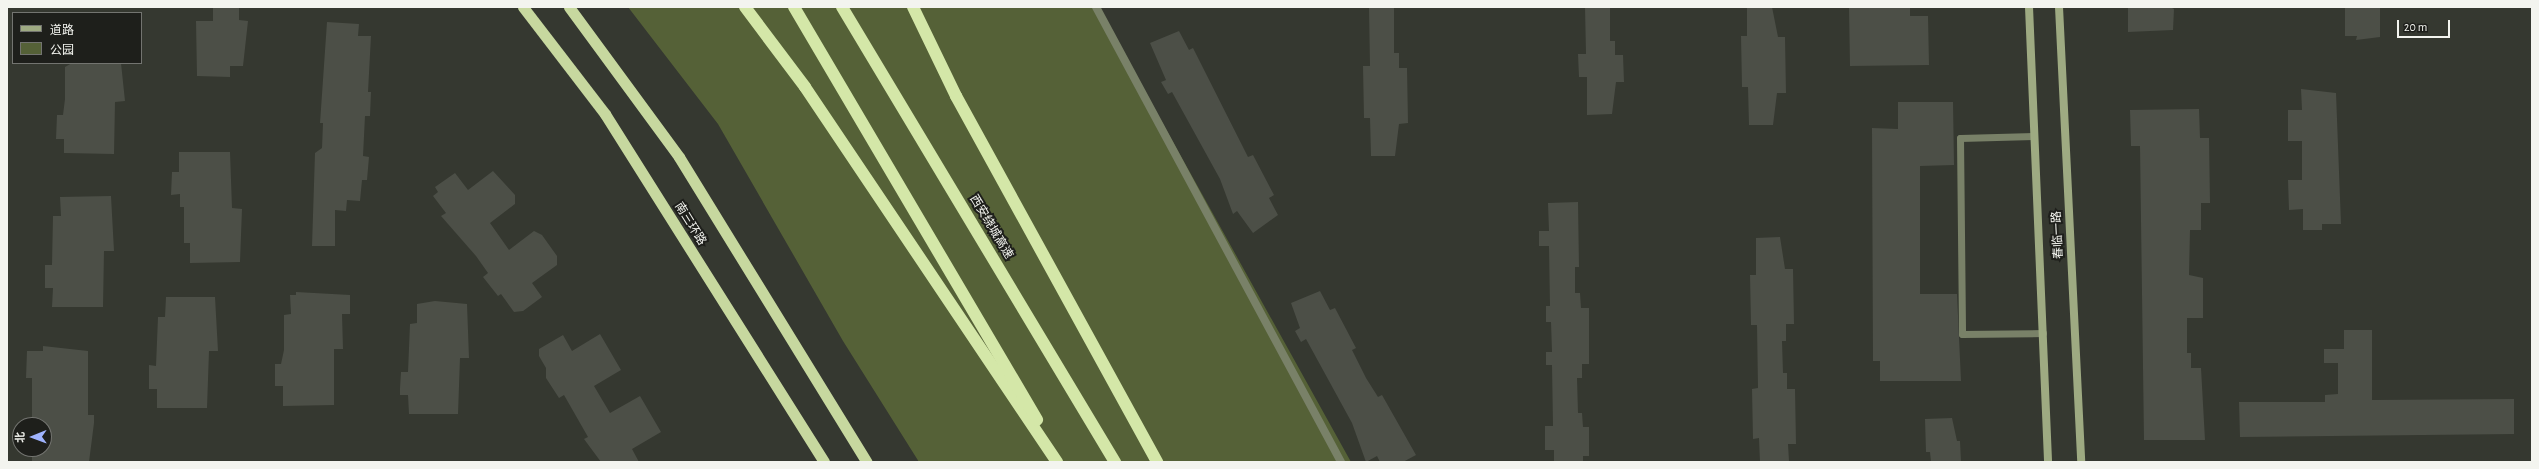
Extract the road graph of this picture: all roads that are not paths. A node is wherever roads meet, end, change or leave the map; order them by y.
1 (523, 7) edge
2 (569, 7) edge
3 (746, 7) edge
4 (794, 7) edge
5 (842, 7) edge
6 (904, 7) edge
7 (913, 7) edge
8 (1096, 7) edge
9 (2029, 7) edge
10 (2059, 7) edge
11 (956, 96) junction
12 (2034, 136) junction
13 (2043, 333) junction
14 (824, 462) edge
15 (868, 462) edge
16 (1057, 462) edge
17 (1062, 462) edge
18 (1115, 462) edge
19 (1157, 462) edge
20 (1341, 462) edge
21 (2048, 462) edge
22 (2081, 462) edge

1 - 14 highway, 南三环路
2 - 15 highway
3 - 16 highway
4 - 17 highway
5 - 18 highway, 西安绕城高速
6 - 11 highway
7 - 11 highway
8 - 20 street
9 - 12 main road, 春临一路
10 - 22 main road, 春临一路
11 - 19 highway
12 - 13 main road, 春临一路
12 - 13 lane
13 - 21 main road, 春临一路

